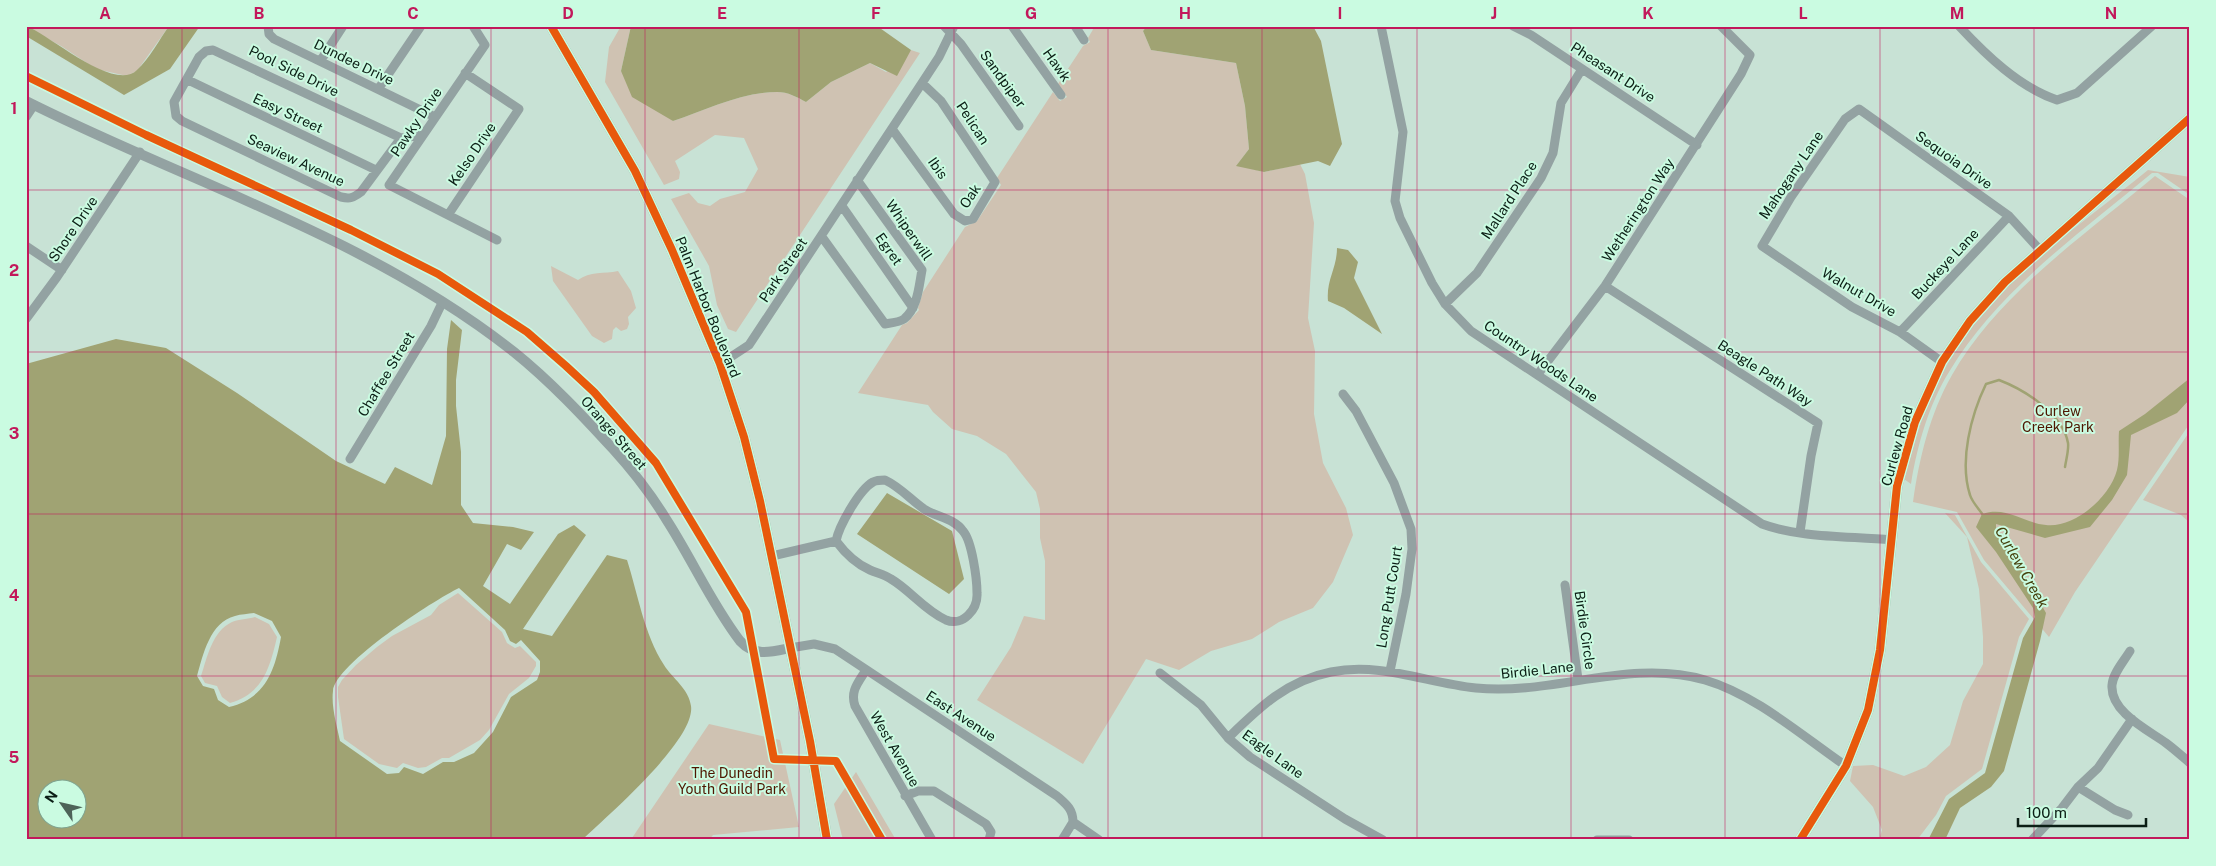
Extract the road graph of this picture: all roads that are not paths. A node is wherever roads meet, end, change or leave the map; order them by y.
1 (268, 26) edge
2 (343, 26) edge
3 (421, 26) edge
4 (473, 26) edge
5 (551, 26) edge
6 (1012, 26) edge
7 (1075, 26) edge
8 (1381, 26) edge
9 (1513, 26) edge
10 (1721, 26) edge
11 (1959, 26) edge
12 (950, 28) edge
13 (2145, 28) edge
14 (1084, 40) dead end
15 (321, 60) junction
16 (1582, 69) junction
17 (465, 73) junction
18 (188, 80) junction
19 (922, 83) junction
20 (379, 88) junction
21 (1061, 95) dead end
22 (30, 103) edge
23 (26, 117) edge
24 (435, 117) junction
25 (2190, 118) edge
26 (1845, 119) joint
27 (1019, 126) dead end
28 (892, 129) junction
29 (423, 135) junction
30 (401, 138) junction
31 (1697, 144) junction
32 (140, 152) junction
33 (376, 170) junction
34 (857, 180) junction
35 (994, 182) joint
36 (842, 206) junction
37 (448, 214) junction
38 (2009, 216) junction
39 (965, 221) joint
40 (822, 237) junction
41 (497, 240) dead end
42 (26, 246) edge
43 (1762, 246) joint
44 (2040, 250) junction
45 (62, 270) junction
46 (1605, 286) junction
47 (442, 303) junction
48 (1445, 304) junction
49 (913, 308) junction
50 (26, 319) edge
51 (1900, 332) junction
52 (1942, 362) junction
53 (720, 364) junction
54 (1538, 374) junction
55 (1343, 394) dead end
56 (350, 459) dead end
57 (1800, 532) junction
58 (1892, 540) junction
59 (836, 541) junction
60 (772, 556) junction
61 (1565, 585) dead end
62 (790, 648) junction
63 (2130, 651) dead end
64 (866, 670) junction
65 (1390, 671) junction
66 (1160, 673) dead end
67 (1578, 679) junction
68 (2132, 719) junction
69 (1228, 738) junction
70 (2190, 763) edge
71 (1846, 766) junction
72 (2078, 786) junction
73 (906, 796) junction
74 (2128, 816) dead end
75 (1073, 822) junction
76 (827, 840) edge
77 (932, 840) edge
78 (989, 840) edge
79 (1062, 840) edge
80 (1100, 840) edge
81 (1383, 840) edge
82 (1598, 840) edge
83 (1629, 840) edge
84 (1800, 840) edge
85 (2032, 840) edge

1 - 15 street, Dundee Drive
2 - 15 street
3 - 20 street
4 - 17 street
5 - 53 main road, Palm Harbor Boulevard
6 - 21 street, Hawk
7 - 14 street
8 - 48 street, Country Woods Lane
9 - 16 street, Pheasant Drive
10 - 31 street, Wetherington Way
11 - 13 street
12 - 19 street, Park Street
12 - 27 street, Sandpiper
15 - 20 street, Dundee Drive
16 - 31 street, Pheasant Drive
16 - 48 street, Mallard Place
17 - 24 street, Pawky Drive
17 - 37 street, Kelso Drive
18 - 30 street, Pool Side Drive
18 - 33 street, Easy Street
18 - 33 street, Seaview Avenue
19 - 28 street, Park Street
19 - 35 street, Pelican
20 - 24 street, Dundee Drive
22 - 23 street
22 - 32 street, Orange Street
24 - 29 street, Pawky Drive
25 - 44 main road, Curlew Road
26 - 38 street, Sequoia Drive
26 - 43 street, Mahogany Lane
28 - 34 street, Park Street
28 - 39 street, Ibis
29 - 30 street
29 - 37 street, Pawky Drive
30 - 33 street, Seaview Avenue
31 - 46 street, Wetherington Way
32 - 45 street, Shore Drive
32 - 47 street, Orange Street
34 - 36 street, Park Street
34 - 49 street, Whiperwill
35 - 39 street, Oak
36 - 40 street, Park Street
36 - 49 street, Egret
37 - 41 street
38 - 44 street, Sequoia Drive
38 - 51 street, Buckeye Lane
40 - 49 street
40 - 53 street, Park Street
42 - 45 street
43 - 51 street, Walnut Drive
44 - 52 main road, Curlew Road
45 - 50 street, Shore Drive
46 - 54 street, Wetherington Way
46 - 57 street, Beagle Path Way
47 - 56 street, Chaffee Street
47 - 62 street, Orange Street
48 - 54 street, Country Woods Lane
51 - 52 street, Walnut Drive
52 - 58 main road, Curlew Road
53 - 60 main road, Palm Harbor Boulevard
54 - 57 street, Country Woods Lane
55 - 65 street, Long Putt Court
57 - 58 street, Country Woods Lane
58 - 71 main road, Curlew Road
59 - 59 street
59 - 60 street
60 - 62 main road, Palm Harbor Boulevard
61 - 67 street, Birdie Circle
62 - 64 street, East Avenue
62 - 76 main road, Palm Harbor Boulevard
63 - 68 street
64 - 73 street, West Avenue
64 - 75 street, East Avenue
65 - 67 street, Birdie Lane
65 - 69 street, Birdie Lane
66 - 69 street, Eagle Lane
67 - 71 street, Birdie Lane
68 - 70 street
68 - 72 street
69 - 81 street, Eagle Lane
71 - 84 main road, Curlew Road
72 - 74 street
72 - 85 street
73 - 77 street, West Avenue
73 - 78 street
75 - 79 street
75 - 80 street, East Avenue
82 - 83 street

